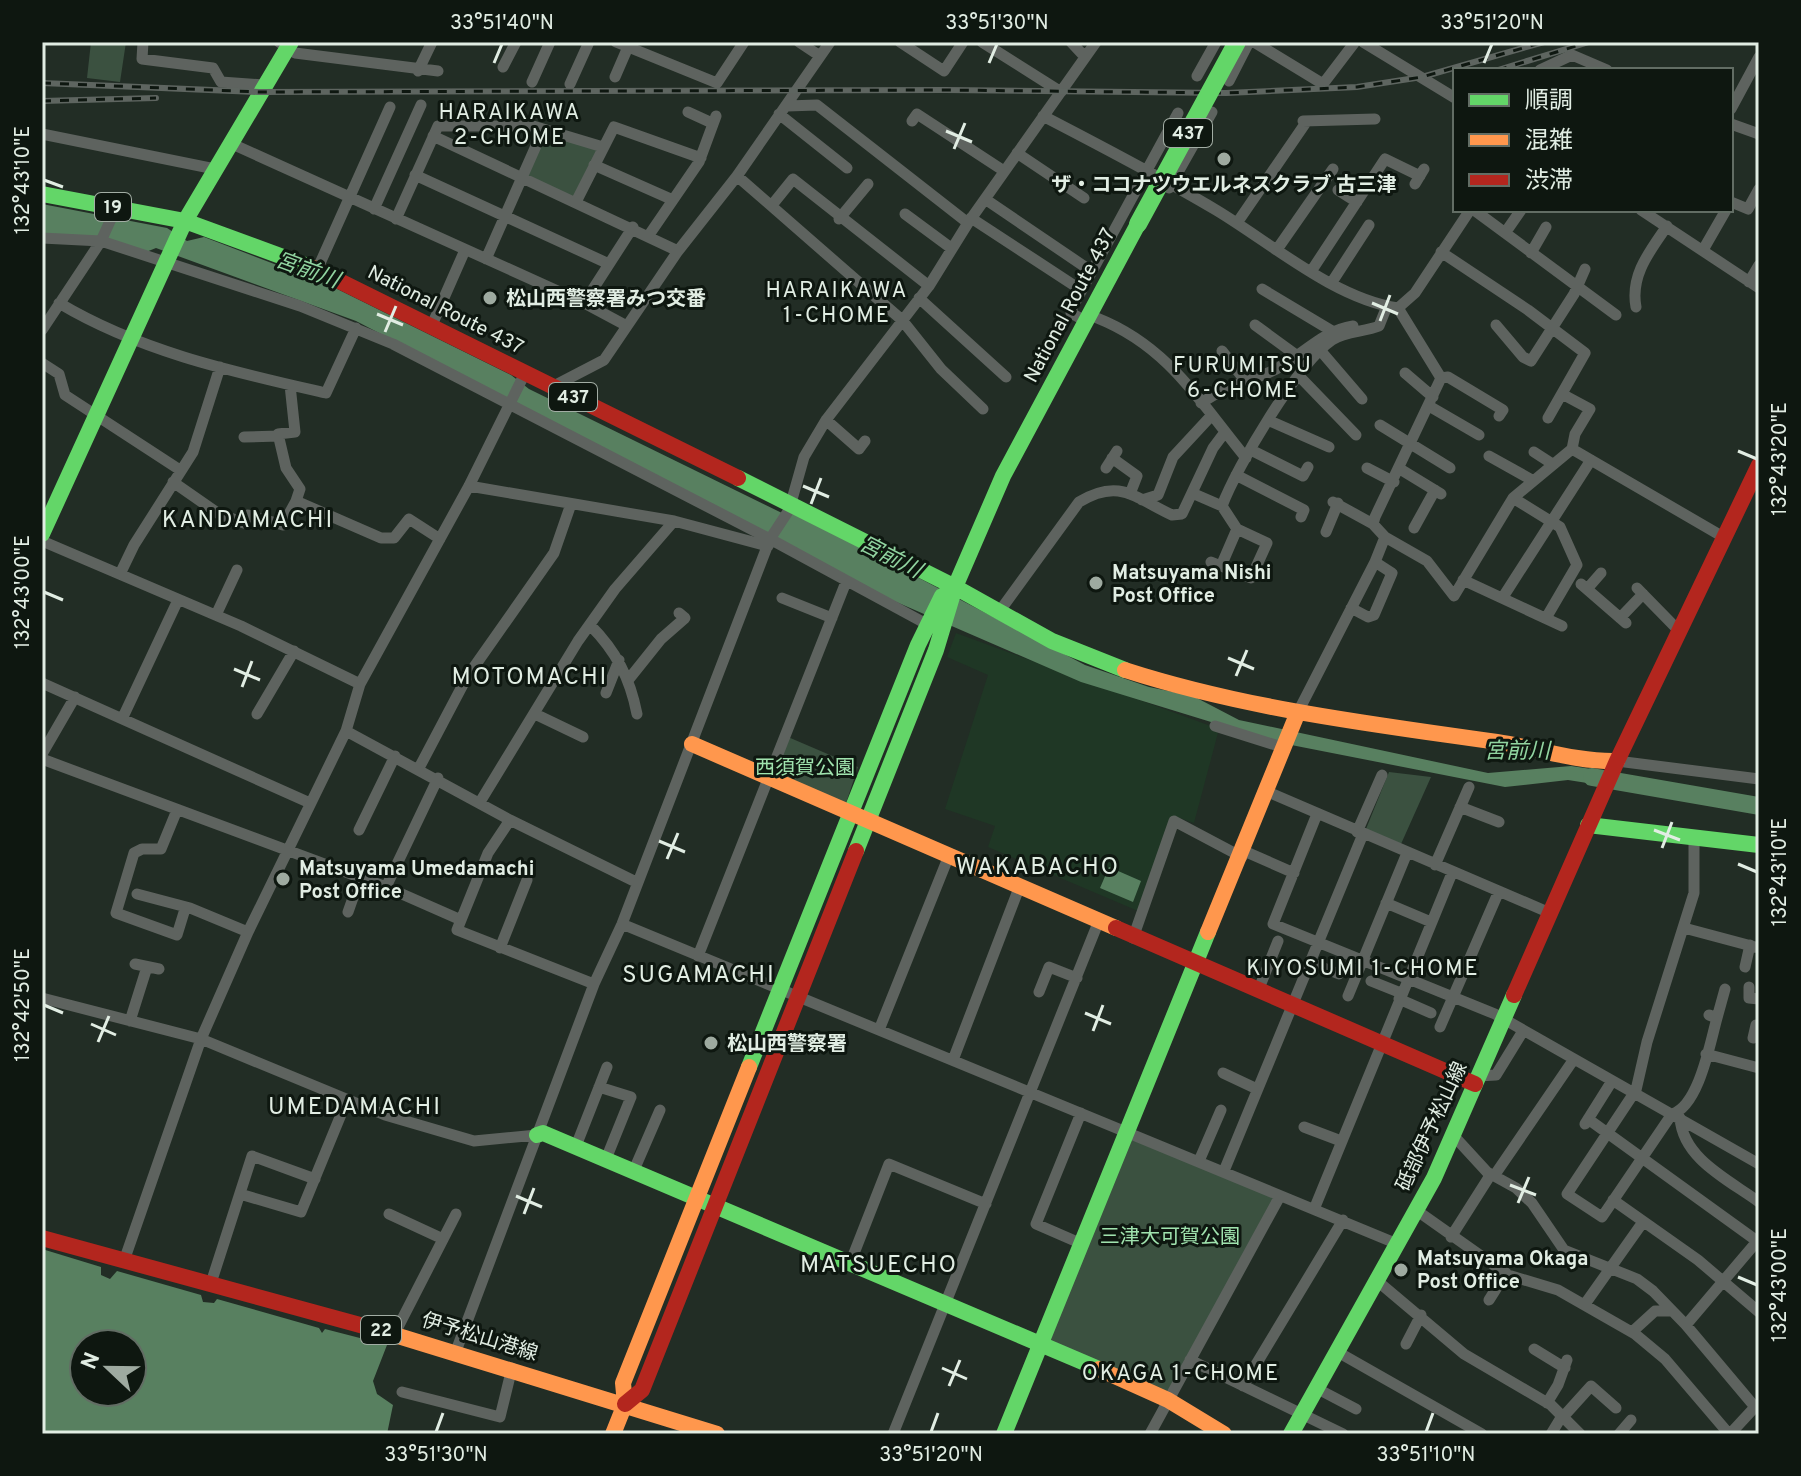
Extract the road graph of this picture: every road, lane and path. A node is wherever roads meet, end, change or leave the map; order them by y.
1 (143, 42) edge
2 (432, 42) edge
3 (516, 42) edge
4 (550, 42) edge
5 (589, 42) edge
6 (616, 42) edge
7 (744, 42) edge
8 (799, 42) edge
9 (830, 42) edge
10 (900, 42) edge
11 (962, 42) edge
12 (982, 42) edge
13 (1071, 42) edge
14 (1096, 42) edge
15 (1216, 42) edge
16 (1228, 42) edge
17 (1237, 42) edge
18 (1251, 42) edge
19 (1355, 42) edge
20 (1363, 42) edge
21 (1388, 42) edge
22 (286, 44) edge
23 (628, 47) junction
24 (1381, 53) junction
25 (820, 56) junction
26 (1085, 57) junction
27 (1759, 57) edge
28 (1559, 65) edge
29 (503, 67) dead end
30 (1602, 68) edge
31 (418, 71) junction
32 (438, 71) dead end
33 (1197, 76) dead end
34 (615, 77) dead end
35 (1229, 81) dead end
36 (532, 82) dead end
37 (570, 84) dead end
38 (263, 85) junction
39 (1061, 92) junction
40 (1453, 97) edge
41 (421, 105) dead end
42 (1733, 105) edge
43 (390, 107) dead end
44 (783, 110) junction
45 (688, 112) dead end
46 (1212, 112) dead end
47 (1178, 113) dead end
48 (1043, 116) junction
49 (1375, 119) dead end
50 (912, 121) dead end
51 (1733, 125) edge
52 (543, 130) junction
53 (42, 134) edge
54 (1759, 134) edge
55 (433, 136) junction
56 (230, 143) junction
57 (603, 147) junction
58 (1017, 153) junction
59 (701, 158) junction
60 (594, 165) junction
61 (847, 168) dead end
62 (215, 169) junction
63 (1333, 169) dead end
64 (1147, 170) junction
65 (1004, 171) junction
66 (415, 175) junction
67 (737, 176) junction
68 (1419, 176) dead end
69 (522, 178) junction
70 (1171, 183) junction
71 (868, 184) dead end
72 (1759, 189) edge
73 (1338, 190) dead end
74 (42, 194) edge
75 (349, 197) junction
76 (1084, 197) dead end
77 (985, 199) junction
78 (673, 200) junction
79 (576, 202) junction
80 (1357, 202) junction
81 (1733, 203) edge
82 (772, 205) junction
83 (374, 209) junction
84 (1471, 212) edge
85 (1475, 212) edge
86 (1520, 212) edge
87 (1725, 212) edge
88 (114, 213) junction
89 (905, 214) dead end
90 (1655, 214) edge
91 (505, 216) junction
92 (396, 219) junction
93 (839, 219) junction
94 (969, 220) junction
95 (1134, 222) junction
96 (1237, 223) junction
97 (183, 224) junction
98 (1369, 225) dead end
99 (1667, 226) junction
100 (633, 227) junction
101 (1546, 227) dead end
102 (1505, 233) junction
103 (649, 235) junction
104 (42, 238) edge
105 (102, 238) junction
106 (951, 248) junction
107 (1278, 248) junction
108 (465, 250) junction
109 (1703, 250) junction
110 (678, 251) junction
111 (1441, 252) junction
112 (1531, 253) junction
113 (486, 259) junction
114 (165, 262) junction
115 (609, 264) junction
116 (1759, 265) edge
117 (1585, 269) dead end
118 (317, 270) junction
119 (1312, 270) junction
120 (1091, 271) junction
121 (1332, 282) junction
122 (1754, 285) edge
123 (929, 286) junction
124 (1577, 286) junction
125 (1262, 289) dead end
126 (1081, 290) junction
127 (919, 298) junction
128 (59, 303) junction
129 (584, 303) junction
130 (1392, 307) junction
131 (1636, 307) dead end
132 (1616, 315) dead end
133 (1086, 319) junction
134 (902, 320) junction
135 (432, 325) junction
136 (1255, 325) dead end
137 (1496, 325) dead end
138 (627, 326) junction
139 (1353, 326) dead end
140 (356, 328) junction
141 (1552, 328) junction
142 (42, 330) edge
143 (1332, 331) junction
144 (130, 340) junction
145 (1320, 350) junction
146 (1222, 351) dead end
147 (1296, 355) junction
148 (42, 363) edge
149 (220, 367) junction
150 (1462, 368) dead end
151 (1405, 373) dead end
152 (524, 376) junction
153 (1006, 377) dead end
154 (1300, 377) junction
155 (1441, 378) junction
156 (1244, 379) junction
157 (1454, 381) junction
158 (290, 385) junction
159 (552, 387) junction
160 (1562, 394) junction
161 (1362, 399) dead end
162 (1431, 401) junction
163 (510, 403) junction
164 (1201, 403) junction
165 (983, 409) dead end
166 (96, 416) junction
167 (1211, 416) junction
168 (1499, 416) dead end
169 (1548, 418) dead end
170 (826, 420) junction
171 (1270, 421) junction
172 (1380, 425) dead end
173 (1225, 432) junction
174 (1356, 435) dead end
175 (1479, 435) dead end
176 (279, 436) junction
177 (244, 437) dead end
178 (865, 441) dead end
179 (1412, 444) junction
180 (1329, 447) dead end
181 (1572, 449) junction
182 (1534, 452) dead end
183 (1249, 454) junction
184 (1489, 456) dead end
185 (1112, 459) dead end
186 (1591, 460) junction
187 (1551, 463) junction
188 (1759, 465) edge
189 (1308, 467) dead end
190 (1367, 468) dead end
191 (1450, 468) dead end
192 (1400, 469) junction
193 (180, 470) junction
194 (1236, 475) junction
195 (1532, 480) junction
196 (173, 482) junction
197 (1394, 482) junction
198 (469, 486) junction
199 (1192, 493) junction
200 (1136, 497) junction
201 (1513, 498) junction
202 (296, 501) junction
203 (571, 504) junction
204 (790, 506) junction
205 (1222, 506) junction
206 (1301, 517) dead end
207 (674, 521) junction
208 (1552, 522) junction
209 (1373, 524) junction
210 (1414, 528) dead end
211 (1237, 529) junction
212 (1326, 532) dead end
213 (42, 534) edge
214 (1385, 537) junction
215 (771, 538) junction
216 (1725, 538) junction
217 (440, 539) junction
218 (42, 541) edge
219 (1375, 562) junction
220 (237, 570) dead end
221 (1601, 573) dead end
222 (120, 574) junction
223 (1463, 580) junction
224 (846, 582) junction
225 (950, 587) junction
226 (1503, 597) junction
227 (782, 598) dead end
228 (178, 600) junction
229 (1351, 608) junction
230 (999, 612) junction
231 (679, 613) dead end
232 (216, 615) junction
233 (832, 618) junction
234 (1546, 618) junction
235 (590, 625) junction
236 (1562, 626) dead end
237 (935, 627) junction
238 (1680, 632) junction
239 (294, 651) junction
240 (619, 660) junction
241 (629, 679) junction
242 (42, 683) edge
243 (360, 684) junction
244 (606, 693) dead end
245 (75, 697) junction
246 (1298, 712) junction
247 (257, 714) dead end
248 (535, 714) junction
249 (637, 714) dead end
250 (123, 717) junction
251 (1215, 726) dead end
252 (346, 731) junction
253 (582, 737) dead end
254 (1288, 741) junction
255 (692, 744) junction
256 (42, 756) edge
257 (395, 756) junction
258 (419, 768) junction
259 (1611, 774) junction
260 (1382, 775) dead end
261 (438, 778) junction
262 (1759, 779) edge
263 (768, 780) junction
264 (1469, 787) dead end
265 (1268, 792) junction
266 (480, 802) junction
267 (310, 803) junction
268 (1460, 807) junction
269 (177, 810) junction
270 (1317, 814) junction
271 (859, 819) junction
272 (510, 820) junction
273 (1499, 822) dead end
274 (1588, 825) junction
275 (359, 830) dead end
276 (1360, 833) junction
277 (1694, 838) junction
278 (1759, 845) edge
279 (287, 852) junction
280 (1407, 853) junction
281 (1243, 854) junction
282 (948, 858) junction
283 (1435, 865) junction
284 (1294, 873) junction
285 (1452, 873) junction
286 (360, 878) junction
287 (527, 880) dead end
288 (636, 882) junction
289 (386, 887) junction
290 (1019, 888) junction
291 (1499, 891) junction
292 (137, 894) dead end
293 (1386, 903) junction
294 (185, 909) junction
295 (348, 912) dead end
296 (1550, 913) junction
297 (461, 920) junction
298 (1431, 922) junction
299 (1098, 923) junction
300 (622, 924) junction
301 (1684, 928) junction
302 (248, 932) junction
303 (1133, 938) junction
304 (1278, 941) dead end
305 (1317, 943) junction
306 (1755, 947) edge
307 (500, 948) junction
308 (698, 956) junction
309 (1362, 960) junction
310 (1309, 962) junction
311 (1197, 965) junction
312 (147, 967) dead end
313 (1745, 967) dead end
314 (1339, 974) dead end
315 (1077, 978) junction
316 (1407, 979) junction
317 (1371, 981) dead end
318 (594, 984) junction
319 (1038, 986) dead end
320 (1725, 989) dead end
321 (780, 990) junction
322 (1258, 991) junction
323 (1348, 996) dead end
324 (1400, 996) junction
325 (1453, 997) junction
326 (42, 998) edge
327 (799, 998) junction
328 (1291, 1006) junction
329 (1431, 1013) dead end
330 (1503, 1020) junction
331 (130, 1021) junction
332 (1759, 1026) edge
333 (1440, 1027) dead end
334 (879, 1030) junction
335 (1523, 1031) junction
336 (1753, 1038) dead end
337 (201, 1039) junction
338 (1381, 1044) junction
339 (1706, 1054) junction
340 (1574, 1059) junction
341 (953, 1060) junction
342 (607, 1067) dead end
343 (1759, 1068) edge
344 (1223, 1073) dead end
345 (1476, 1080) junction
346 (1612, 1081) junction
347 (599, 1087) junction
348 (1257, 1089) junction
349 (1032, 1092) junction
350 (1634, 1094) junction
351 (347, 1100) junction
352 (660, 1110) dead end
353 (1221, 1110) dead end
354 (1081, 1113) junction
355 (1676, 1116) junction
356 (1304, 1127) dead end
357 (1129, 1133) junction
358 (1608, 1133) junction
359 (537, 1135) junction
360 (1453, 1135) junction
361 (1341, 1141) junction
362 (576, 1146) junction
363 (1643, 1157) junction
364 (606, 1159) junction
365 (1199, 1161) junction
366 (1759, 1164) edge
367 (634, 1170) junction
368 (1224, 1171) junction
369 (1492, 1175) junction
370 (315, 1179) junction
371 (240, 1194) junction
372 (1280, 1196) junction
373 (1613, 1200) junction
374 (707, 1201) junction
375 (1759, 1202) edge
376 (986, 1204) junction
377 (1315, 1207) junction
378 (1416, 1210) junction
379 (389, 1214) dead end
380 (456, 1214) dead end
381 (1343, 1220) junction
382 (1643, 1222) junction
383 (1451, 1237) junction
384 (42, 1238) edge
385 (443, 1239) junction
386 (1758, 1240) edge
387 (1395, 1243) junction
388 (1082, 1244) junction
389 (125, 1258) junction
390 (851, 1261) junction
391 (1609, 1268) junction
392 (1506, 1273) junction
393 (1375, 1279) junction
394 (1725, 1282) junction
395 (211, 1283) junction
396 (1489, 1300) dead end
397 (947, 1302) junction
398 (1585, 1304) junction
399 (1672, 1311) junction
400 (1759, 1312) edge
401 (1421, 1315) junction
402 (1686, 1325) junction
403 (1632, 1332) junction
404 (395, 1333) junction
405 (1040, 1343) junction
406 (1406, 1344) dead end
407 (1534, 1349) dead end
408 (456, 1351) junction
409 (1336, 1351) junction
410 (1190, 1360) junction
411 (512, 1368) junction
412 (1243, 1386) junction
413 (1316, 1388) junction
414 (402, 1392) dead end
415 (1168, 1400) junction
416 (1547, 1403) junction
417 (625, 1404) junction
418 (1616, 1408) dead end
419 (1356, 1409) dead end
420 (1302, 1414) junction
421 (1563, 1416) junction
422 (1631, 1420) dead end
423 (1468, 1430) edge
424 (613, 1434) edge
425 (717, 1434) edge
426 (893, 1434) edge
427 (1004, 1434) edge
428 (1150, 1434) edge
429 (1224, 1434) edge
430 (1291, 1434) edge
431 (1343, 1434) edge
432 (1482, 1434) edge
433 (1551, 1434) edge
434 (1580, 1434) edge
435 (1619, 1434) edge
436 (1730, 1434) edge

1 - 38 street
2 - 31 street
3 - 29 street
4 - 36 street
5 - 37 street
6 - 23 street
7 - 23 street
8 - 25 street
9 - 25 street
10 - 11 street
12 - 39 street
13 - 26 street
14 - 26 street
15 - 33 street
16 - 95 main road, National Route 437 / 437
17 - 95 main road, National Route 437 / 437, bridge
18 - 19 street
18 - 35 street
20 - 24 street
21 - 24 street
22 - 31 street
22 - 38 main road
23 - 34 street
24 - 40 street
25 - 44 street
26 - 39 street
27 - 42 street
28 - 30 street
31 - 32 street
38 - 56 main road
39 - 48 street
41 - 83 street
43 - 75 street
44 - 61 street
44 - 67 street
44 - 94 street
45 - 59 street
46 - 70 street
47 - 64 street
48 - 58 street
48 - 64 street
49 - 96 street
50 - 65 street
51 - 54 street
52 - 55 street
52 - 57 street
52 - 69 street
53 - 62 street
55 - 66 street
55 - 69 street
56 - 62 main road
56 - 75 street
57 - 59 street
57 - 60 street
58 - 65 street
58 - 76 street
59 - 78 street
60 - 78 street
60 - 79 street
62 - 97 main road
63 - 107 street
64 - 70 street
64 - 120 street
65 - 77 street
66 - 91 street
66 - 92 street
67 - 82 street
67 - 110 street
68 - 80 street
69 - 79 street
69 - 91 street
70 - 96 street
70 - 133 street
71 - 93 street
72 - 81 street
73 - 80 street
74 - 88 main road, 19
75 - 83 street
75 - 118 street
77 - 94 street
77 - 120 street
78 - 103 street
79 - 100 street
80 - 119 street
82 - 93 street
82 - 134 street
83 - 92 street
84 - 111 street
85 - 102 street
86 - 102 street
87 - 109 street
88 - 97 main road, 19
88 - 105 street
89 - 106 street
90 - 99 street
91 - 113 street
91 - 115 street
92 - 108 street
93 - 123 street
94 - 106 street
94 - 126 street
95 - 133 main road, National Route 437 / 437
96 - 107 street
97 - 114 main road
97 - 118 main road, National Route 437 / 437
98 - 121 street
99 - 109 street
99 - 131 street
100 - 103 street
100 - 115 street
101 - 112 street
102 - 112 street
103 - 110 street
104 - 105 street
105 - 114 street
105 - 128 street
106 - 123 street
107 - 119 street
108 - 113 street
108 - 135 street
109 - 122 street
110 - 138 street
111 - 130 street
111 - 141 street
112 - 124 street
113 - 129 street
114 - 140 street
114 - 144 main road
115 - 129 street
116 - 122 street
117 - 124 street
118 - 135 main road, National Route 437 / 437
119 - 121 street
120 - 126 street
121 - 130 street
123 - 127 street
124 - 132 street
124 - 141 street
125 - 143 street
126 - 133 street
127 - 134 street
127 - 153 street
128 - 142 street
128 - 144 street
129 - 138 street
130 - 145 street
130 - 155 street
133 - 164 street
133 - 225 main road, National Route 437 / 437
134 - 165 street
134 - 170 street
135 - 152 main road, National Route 437 / 437
136 - 147 street
137 - 141 street
138 - 159 street
139 - 143 street
140 - 158 street
140 - 163 street
141 - 160 street
143 - 147 street
144 - 149 street
144 - 166 main road
145 - 154 street
145 - 161 street
146 - 156 street
147 - 156 street
148 - 166 street
149 - 158 street
149 - 193 street
150 - 157 street
151 - 162 street
152 - 159 main road, National Route 437 / 437
152 - 163 street
154 - 171 street
154 - 174 street
155 - 157 street
155 - 162 street
156 - 164 street
157 - 168 street
158 - 176 street
159 - 204 main road, National Route 437 / 437
160 - 169 street
160 - 181 street
162 - 175 street
162 - 179 street
163 - 198 street
163 - 215 street
164 - 167 street
166 - 193 street
166 - 213 main road
167 - 173 street
167 - 200 street
170 - 178 street
170 - 204 street
171 - 180 street
171 - 183 street
172 - 179 street
173 - 183 street
173 - 199 street
176 - 177 street
176 - 202 street
179 - 191 street
179 - 192 street
181 - 186 street
181 - 187 street
182 - 187 street
183 - 189 street
183 - 194 street
184 - 195 street
185 - 200 street
186 - 208 street
186 - 216 street
187 - 195 street
188 - 216 main road, 砥部伊予松山線
190 - 197 street
192 - 197 street
192 - 210 street
193 - 196 street
194 - 205 street
194 - 206 street
195 - 201 street
196 - 202 street
196 - 222 street
197 - 209 street
198 - 203 street
198 - 217 street
199 - 200 street
199 - 205 street
200 - 230 street
201 - 208 street
201 - 223 street
202 - 217 street
203 - 207 street
203 - 258 street
204 - 215 street
204 - 225 main road, National Route 437 / 437
205 - 211 street
207 - 215 street
207 - 235 street
208 - 226 street
208 - 234 street
209 - 212 street
209 - 214 street
211 - 211 street
214 - 219 street
214 - 223 street
215 - 224 street
215 - 255 street
216 - 238 main road, 砥部伊予松山線
217 - 243 street
218 - 222 street
219 - 229 street
219 - 229 street
220 - 232 street
221 - 238 street
222 - 228 street
223 - 226 street
224 - 233 street
224 - 237 street
225 - 230 main road
225 - 237 main road
226 - 234 street
227 - 233 street
228 - 232 street
228 - 250 street
229 - 246 street
230 - 246 main road
231 - 241 street
232 - 239 street
233 - 263 street
234 - 236 street
235 - 240 street
235 - 248 street
237 - 271 main road
238 - 259 main road, 砥部伊予松山線
239 - 243 street
239 - 247 street
240 - 241 street
240 - 244 street
241 - 249 street
242 - 245 street
243 - 252 street
245 - 250 street
245 - 256 street
246 - 254 main road
246 - 259 main road
248 - 253 street
248 - 266 street
250 - 267 street
251 - 254 street
252 - 257 street
252 - 267 street
254 - 265 main road
255 - 263 main road
255 - 288 street
256 - 269 street
257 - 258 street
257 - 275 street
258 - 261 street
259 - 262 street
259 - 274 main road, 砥部伊予松山線
260 - 276 street
261 - 266 street
261 - 289 street
263 - 271 main road
263 - 308 street
264 - 268 street
265 - 270 street
265 - 281 main road
266 - 272 street
267 - 279 street
268 - 273 street
268 - 283 street
269 - 279 street
269 - 294 street
270 - 276 street
270 - 284 street
271 - 282 main road
271 - 321 main road
271 - 327 main road
272 - 288 street
272 - 297 street
274 - 277 main road
274 - 296 main road, 砥部伊予松山線
276 - 280 street
276 - 305 street
277 - 278 main road
277 - 301 street
279 - 286 street
279 - 302 street
280 - 283 street
280 - 293 street
281 - 284 street
281 - 303 street
281 - 311 main road
282 - 290 main road
282 - 334 street
283 - 285 street
284 - 305 street
285 - 291 street
285 - 298 street
286 - 289 street
286 - 295 street
287 - 307 street
288 - 300 street
289 - 297 street
290 - 299 main road
290 - 341 street
291 - 296 street
291 - 325 street
292 - 294 street
293 - 298 street
293 - 309 street
294 - 302 street
296 - 330 main road, 砥部伊予松山線
297 - 307 street
298 - 316 street
299 - 303 main road
299 - 315 street
300 - 308 street
300 - 318 street
301 - 306 street
301 - 350 street
302 - 337 street
303 - 311 main road
304 - 322 street
305 - 309 street
305 - 310 street
306 - 313 street
307 - 318 street
308 - 321 street
309 - 316 street
309 - 323 street
310 - 314 street
310 - 328 street
311 - 322 main road
311 - 357 main road
312 - 331 street
315 - 319 street
315 - 349 street
316 - 324 street
316 - 325 street
317 - 324 street
318 - 359 street
320 - 339 street
321 - 327 street
321 - 374 main road
322 - 328 main road
324 - 329 street
324 - 338 street
325 - 330 street
325 - 333 street
326 - 331 street
327 - 334 street
327 - 374 main road
328 - 338 main road
328 - 348 street
330 - 335 street
330 - 345 main road, 砥部伊予松山線
331 - 337 street
332 - 336 street
334 - 341 street
335 - 340 street
335 - 345 street
337 - 351 street
337 - 389 street
338 - 345 main road
338 - 361 street
339 - 343 street
339 - 355 street
340 - 346 street
340 - 369 street
341 - 349 street
342 - 347 street
344 - 348 street
345 - 360 main road, 砥部伊予松山線
346 - 350 street
346 - 358 street
347 - 362 street
347 - 364 street
348 - 368 street
349 - 354 street
349 - 376 street
350 - 355 street
350 - 358 street
351 - 359 street
351 - 370 street
352 - 367 street
353 - 365 street
354 - 357 street
354 - 388 street
355 - 363 street
355 - 366 street
355 - 375 street
356 - 361 street
357 - 365 street
357 - 388 main road
358 - 363 street
358 - 373 street
359 - 362 main road
359 - 408 street
360 - 369 street
360 - 378 main road, 砥部伊予松山線
361 - 377 street
362 - 364 main road
363 - 373 street
363 - 386 street
364 - 367 main road
365 - 368 street
367 - 374 main road
368 - 372 street
369 - 383 street
369 - 391 street
370 - 371 street
370 - 371 street
371 - 395 street
372 - 377 street
372 - 410 street
373 - 382 street
374 - 390 main road
374 - 417 main road
376 - 390 street
376 - 397 street
377 - 381 street
378 - 383 street
378 - 387 main road, 砥部伊予松山線
379 - 385 street
380 - 385 street
381 - 387 street
381 - 412 street
382 - 391 street
382 - 394 street
383 - 392 street
384 - 389 main road, 伊予松山港線 / 22
385 - 404 street
386 - 394 street
387 - 393 main road, 砥部伊予松山線
388 - 405 main road
389 - 395 main road, 伊予松山港線 / 22
390 - 397 main road
391 - 398 street
391 - 399 street
392 - 396 street
392 - 398 street
393 - 401 street
393 - 409 main road, 砥部伊予松山線
394 - 400 street
394 - 402 street
395 - 404 main road, 伊予松山港線 / 22
397 - 405 main road
397 - 426 street
398 - 403 street
399 - 402 street
399 - 403 street
401 - 406 street
401 - 416 street
402 - 436 street
403 - 436 street
404 - 408 main road, 伊予松山港線 / 22
405 - 415 main road
405 - 427 main road
407 - 416 street
408 - 411 main road, 伊予松山港線 / 22
409 - 413 main road, 砥部伊予松山線
409 - 423 street
410 - 412 street
410 - 415 street
411 - 414 street
411 - 417 main road, 伊予松山港線 / 22
412 - 420 street
413 - 419 street
413 - 420 main road, 砥部伊予松山線
415 - 428 street
415 - 429 main road
416 - 421 street
417 - 424 main road
417 - 425 main road, 伊予松山港線 / 22
418 - 421 street
420 - 430 main road, 砥部伊予松山線
420 - 431 street
421 - 433 street
421 - 434 street
422 - 435 street
423 - 432 street

